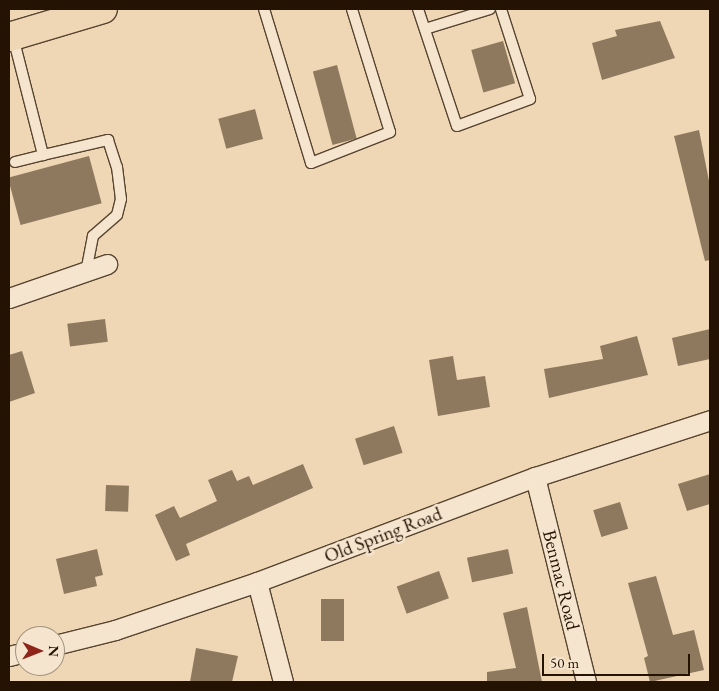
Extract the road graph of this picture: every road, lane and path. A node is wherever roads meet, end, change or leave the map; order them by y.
1 (103, 9) edge
2 (264, 9) edge
3 (352, 9) edge
4 (418, 9) edge
5 (490, 9) edge
6 (501, 9) edge
7 (425, 29) junction
8 (11, 36) edge
9 (43, 155) junction
10 (15, 162) dead end
11 (107, 264) dead end
12 (86, 271) junction
13 (9, 298) edge
14 (710, 420) edge
15 (535, 477) junction
16 (257, 582) junction
17 (65, 642) edge
18 (283, 682) edge
19 (586, 682) edge

1 - 8 main road
2 - 3 lane
4 - 7 lane
5 - 7 lane
6 - 7 lane
8 - 9 lane
9 - 10 lane
9 - 12 lane
11 - 12 street
12 - 13 street
14 - 15 street, Old Spring Road
15 - 16 street, Old Spring Road
15 - 19 street, Benmac Road
16 - 17 street, Old Spring Road
16 - 18 street

